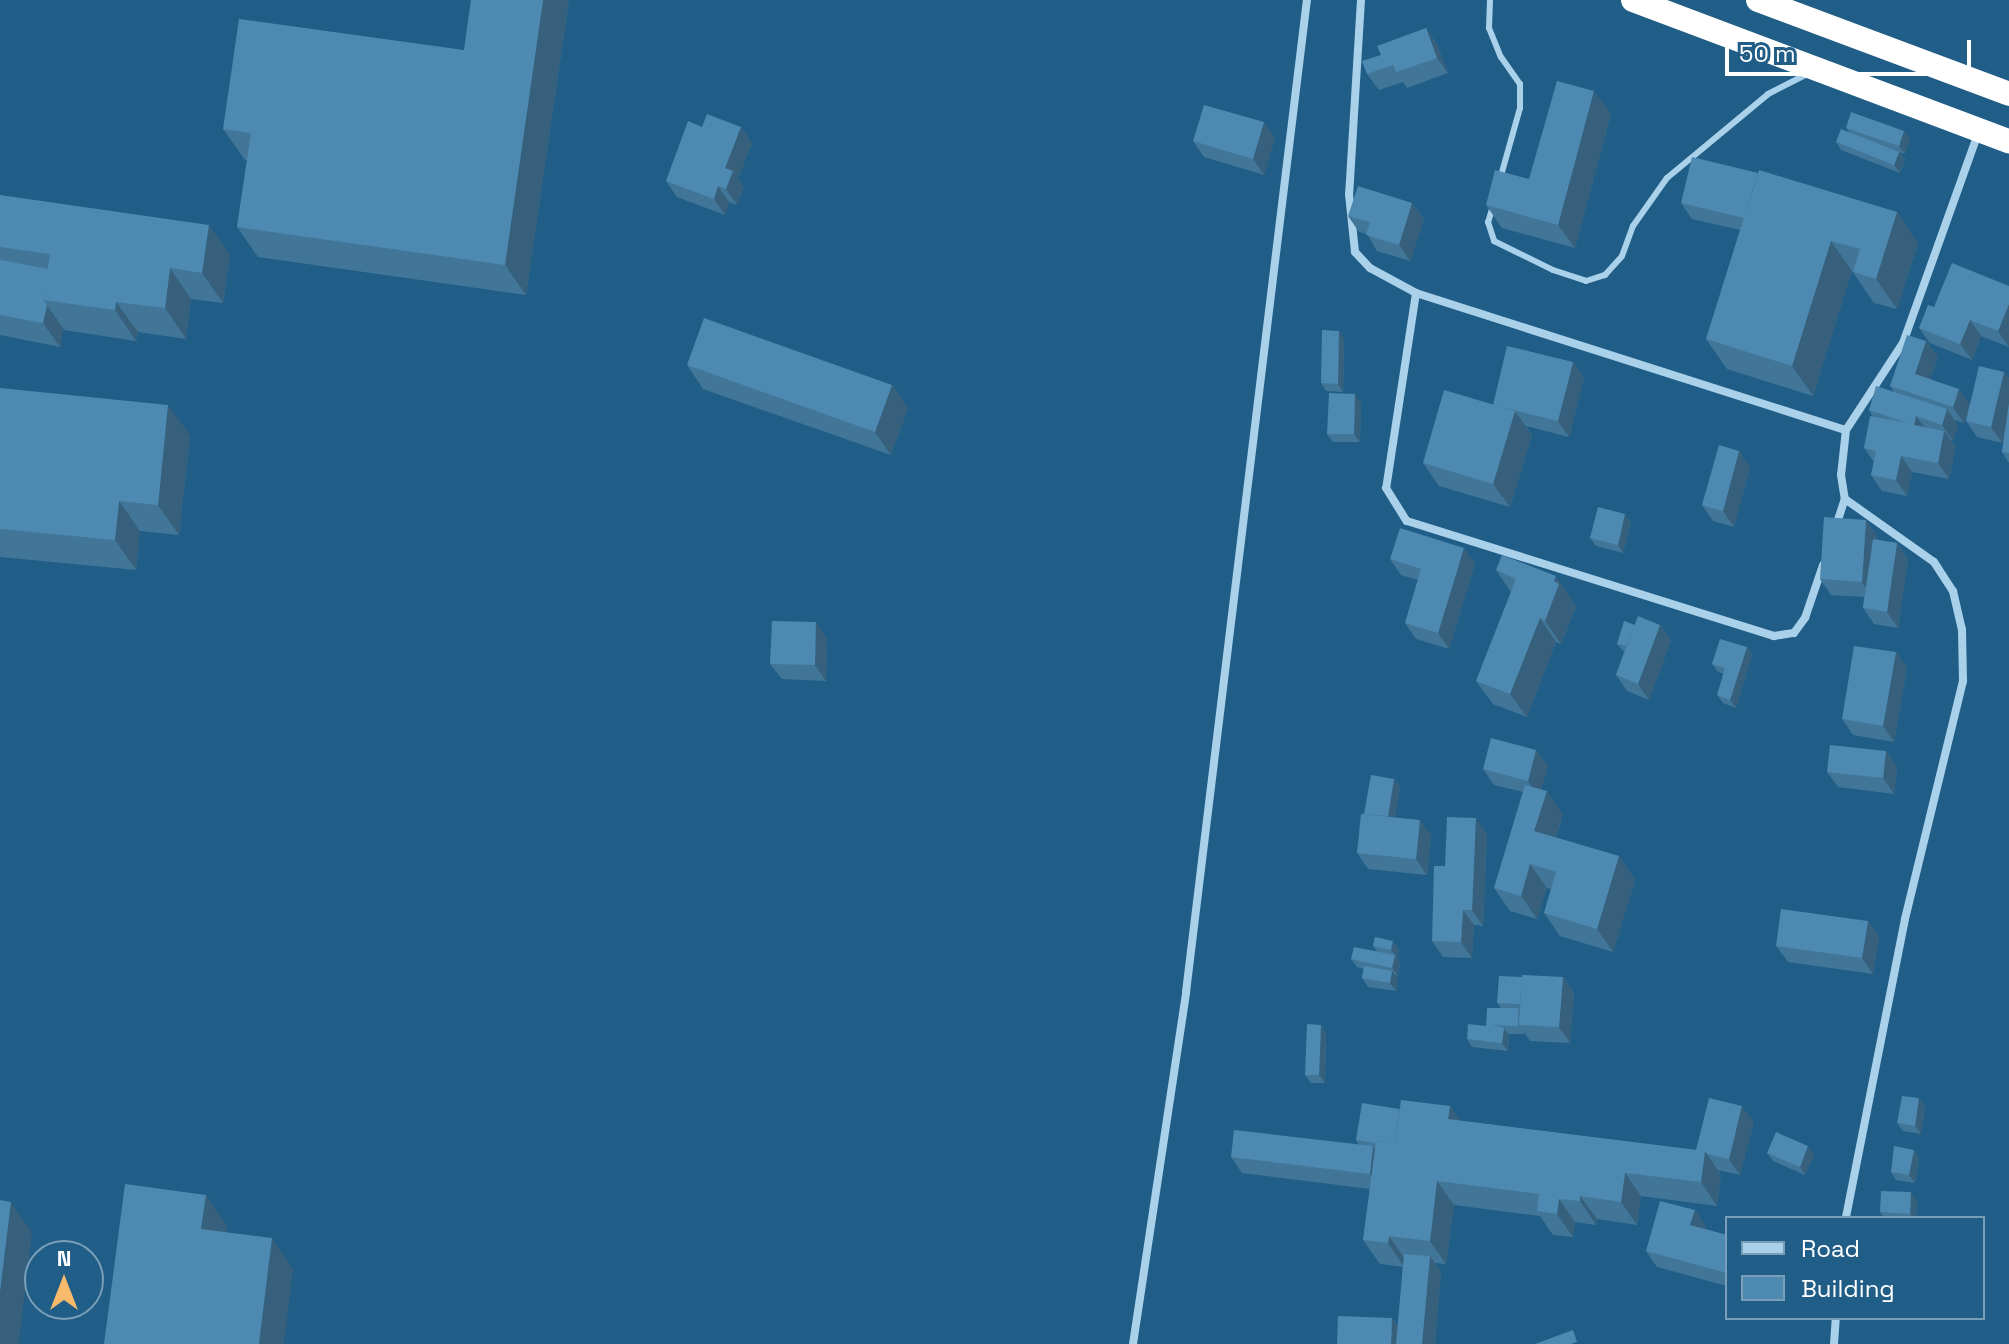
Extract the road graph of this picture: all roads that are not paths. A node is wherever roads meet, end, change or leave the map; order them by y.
1 (1307, 0) edge
2 (1361, 0) edge
3 (1490, 0) edge
4 (1633, 0) edge
5 (1758, 0) edge
6 (1818, 69) junction
7 (2009, 94) edge
8 (1980, 130) junction
9 (2009, 141) edge
10 (1416, 293) junction
11 (1846, 430) junction
12 (1845, 499) junction
13 (1830, 544) edge
14 (1825, 559) edge
15 (1846, 1216) edge
16 (1836, 1320) edge
17 (1133, 1344) edge
18 (1834, 1344) edge

1 - 17 street
2 - 10 street
3 - 6 lane
4 - 6 highway
5 - 7 highway
6 - 8 highway
8 - 9 highway
8 - 11 street
10 - 11 street
10 - 14 street
11 - 12 street
12 - 13 street
12 - 15 street
16 - 18 street

